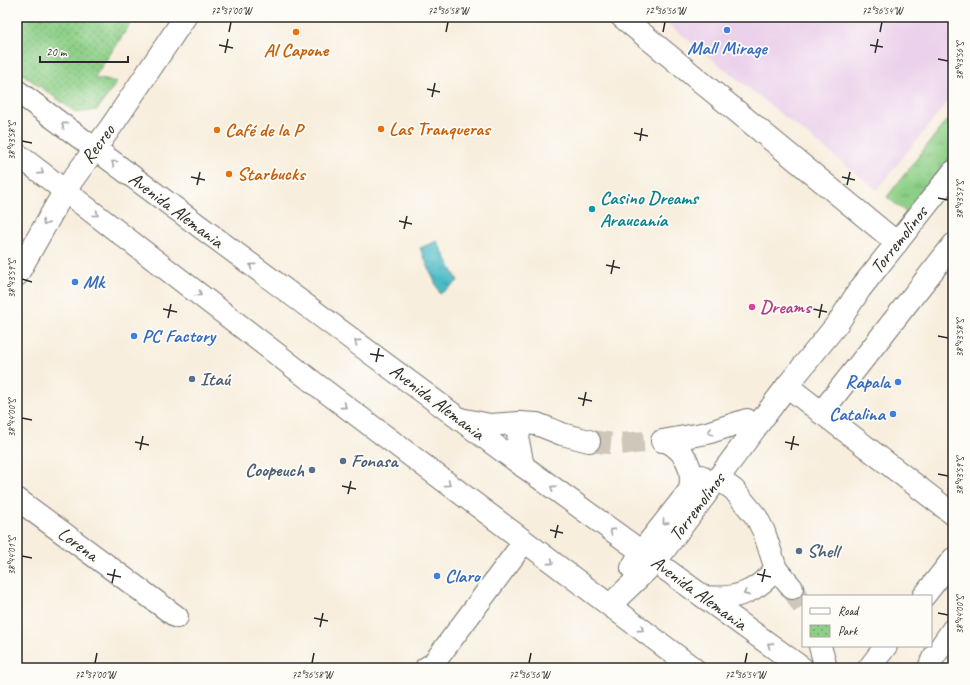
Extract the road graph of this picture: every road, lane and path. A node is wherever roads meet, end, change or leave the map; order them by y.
1 (185, 17) edge
2 (622, 17) edge
3 (17, 91) edge
4 (96, 148) junction
5 (17, 154) edge
6 (953, 172) edge
7 (65, 190) junction
8 (897, 243) junction
9 (953, 245) edge
10 (17, 275) edge
11 (860, 289) junction
12 (787, 386) junction
13 (821, 413) junction
14 (460, 419) junction
15 (747, 420) junction
16 (520, 423) junction
17 (588, 441) tunnel mouth
18 (523, 466) junction
19 (718, 478) junction
20 (690, 490) junction
21 (17, 499) edge
22 (953, 514) edge
23 (524, 542) junction
24 (648, 557) junction
25 (953, 559) edge
26 (776, 569) junction
27 (792, 588) tunnel mouth
28 (925, 595) edge
29 (704, 597) junction
30 (610, 606) junction
31 (177, 617) dead end
32 (953, 629) edge
33 (820, 647) edge
34 (885, 647) edge
35 (426, 668) edge
36 (692, 668) edge
37 (802, 668) edge
38 (826, 668) edge
39 (869, 668) edge
40 (928, 668) edge

1 - 4 main road, Recreo
2 - 8 main road
4 -> 3 main road, Avenida Alemania
4 - 7 main road, Recreo
14 -> 4 main road, Avenida Alemania
5 -> 7 main road
6 - 8 main road, Torremolinos
7 -> 10 main road, Recreo
7 -> 23 main road
8 - 11 main road, Torremolinos
9 - 13 main road
11 - 12 main road, Torremolinos
11 - 15 main road, Torremolinos
12 - 13 main road
12 - 19 main road, Torremolinos
13 - 22 main road
14 - 16 main road
14 - 18 main road, Avenida Alemania
15 - 20 main road, Torremolinos
15 -> 20 main road
16 - 17 main road
16 - 18 main road
24 -> 18 main road, Avenida Alemania
19 - 24 main road, Torremolinos
19 - 26 main road
20 -> 24 main road, Torremolinos
21 - 31 main road, Lorena
23 -> 30 main road
23 - 35 main road
24 - 29 main road, Avenida Alemania
24 - 30 main road, Torremolinos
25 - 28 main road
26 - 27 main road
26 -> 29 main road
37 -> 29 main road, Avenida Alemania
30 -> 36 main road
32 - 40 main road
33 - 38 main road
34 - 39 main road

